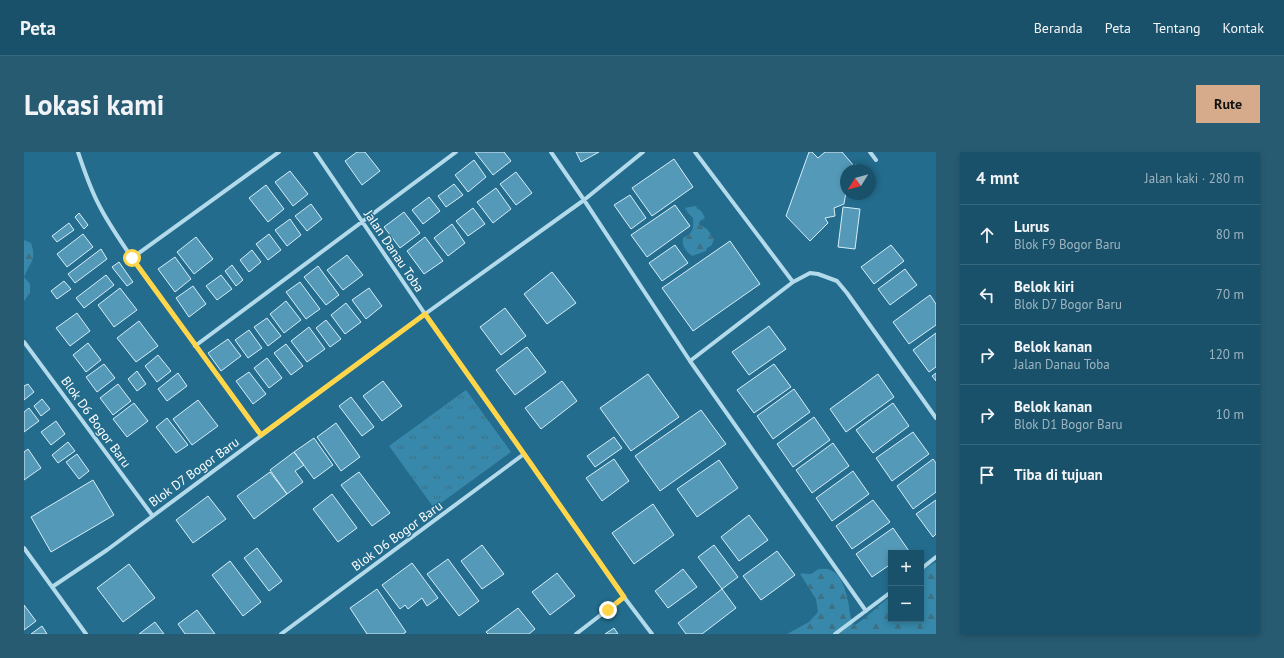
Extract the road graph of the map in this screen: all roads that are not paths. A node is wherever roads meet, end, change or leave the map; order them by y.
1 (78, 152) edge
2 (278, 152) edge
3 (315, 152) edge
4 (456, 152) edge
5 (551, 152) edge
6 (643, 152) edge
7 (695, 152) edge
8 (870, 152) edge
9 (876, 160) dead end
10 (584, 200) junction
11 (362, 221) junction
12 (132, 258) junction
13 (793, 282) junction
14 (425, 314) junction
15 (24, 342) edge
16 (195, 346) junction
17 (690, 362) junction
18 (936, 418) edge
19 (261, 435) junction
20 (524, 454) junction
21 (152, 515) junction
22 (24, 548) edge
23 (936, 557) edge
24 (924, 566) edge
25 (52, 587) junction
26 (888, 594) edge
27 (624, 597) junction
28 (866, 611) junction
29 (86, 634) edge
30 (281, 634) edge
31 (576, 634) edge
32 (652, 634) edge
33 (835, 634) edge

1 - 12 street
2 - 12 street
3 - 11 street, Jalan Danau Toba
4 - 11 street
5 - 10 street
6 - 10 street, Blok D7 Bogor Baru
7 - 13 street
8 - 9 street
10 - 14 street, Blok D7 Bogor Baru
10 - 17 street
11 - 14 street, Jalan Danau Toba
11 - 16 street
12 - 16 street
13 - 17 street
13 - 18 street
14 - 19 street, Blok D7 Bogor Baru
14 - 20 street, Jalan Danau Toba
15 - 21 street, Blok D6 Bogor Baru
16 - 19 street
17 - 28 street
19 - 21 street, Blok D7 Bogor Baru
20 - 27 street, Jalan Danau Toba
20 - 30 street, Blok D6 Bogor Baru
21 - 25 street, Blok D7 Bogor Baru
22 - 25 street
23 - 24 street
25 - 29 street
26 - 28 street
27 - 31 street
27 - 32 street, Jalan Danau Toba
28 - 33 street

